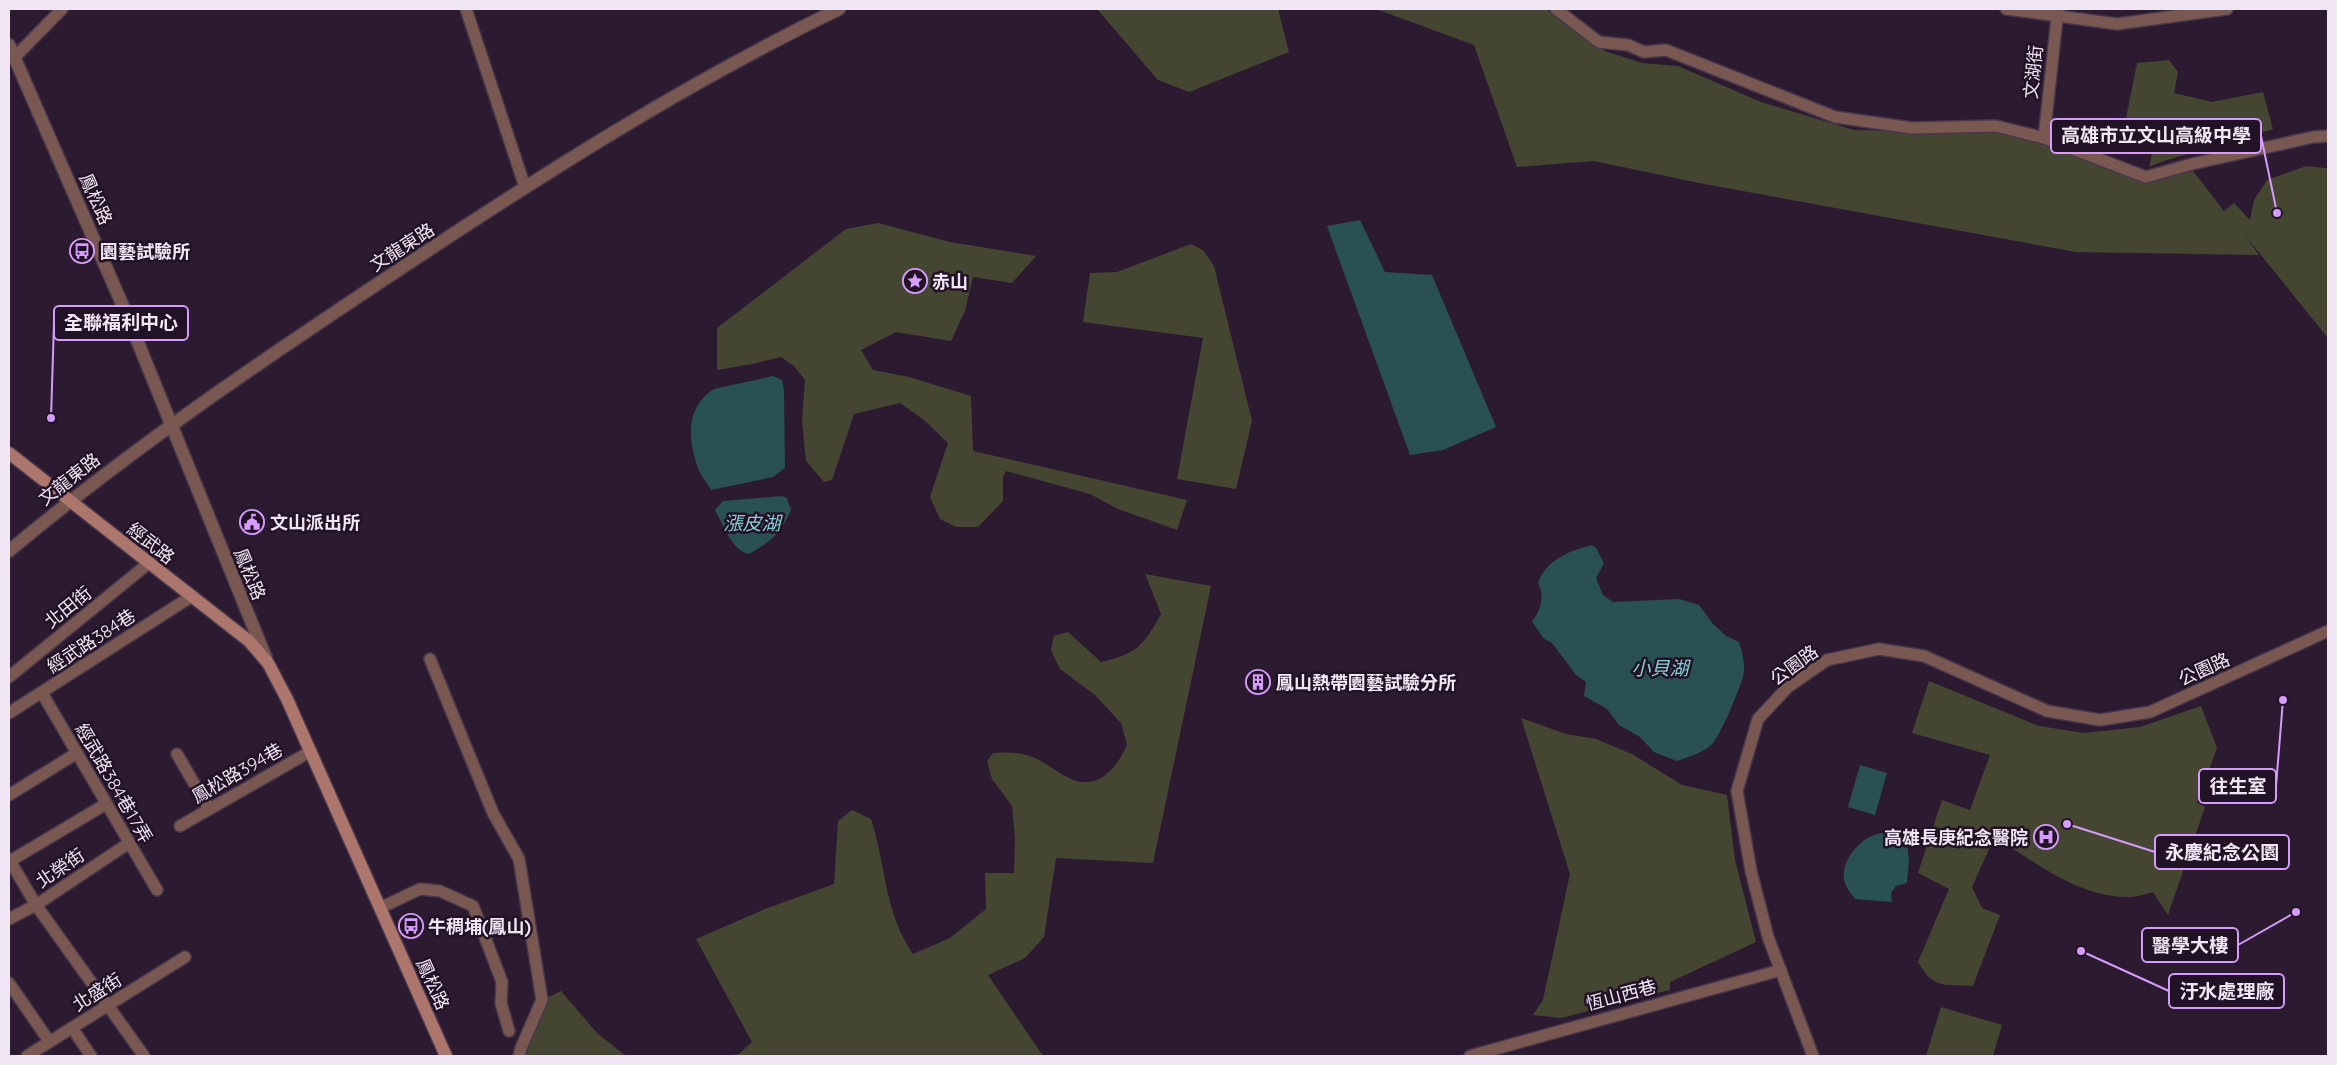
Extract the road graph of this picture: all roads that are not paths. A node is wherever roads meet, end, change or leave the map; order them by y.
1 (62, 9) edge
2 (466, 9) edge
3 (837, 9) edge
4 (1556, 9) edge
5 (2006, 9) edge
6 (2226, 9) edge
7 (2057, 12) edge
8 (9, 46) edge
9 (14, 58) junction
10 (2328, 136) edge
11 (2044, 138) junction
12 (524, 187) junction
13 (172, 423) junction
14 (9, 453) edge
15 (68, 501) junction
16 (9, 550) edge
17 (149, 563) junction
18 (192, 596) junction
19 (2328, 631) edge
20 (430, 659) dead end
21 (268, 663) junction
22 (9, 677) edge
23 (42, 693) junction
24 (9, 713) edge
25 (311, 751) junction
26 (77, 753) junction
27 (176, 754) dead end
28 (9, 795) edge
29 (106, 804) junction
30 (209, 809) junction
31 (180, 826) dead end
32 (129, 843) junction
33 (9, 860) edge
34 (157, 890) dead end
35 (36, 905) junction
36 (380, 908) junction
37 (9, 919) edge
38 (185, 957) dead end
39 (1781, 970) junction
40 (9, 983) edge
41 (109, 1005) junction
42 (72, 1028) junction
43 (509, 1031) dead end
44 (49, 1041) junction
45 (27, 1056) edge
46 (91, 1056) edge
47 (144, 1056) edge
48 (446, 1056) edge
49 (519, 1056) edge
50 (1470, 1056) edge
51 (1813, 1056) edge

1 - 9 street
2 - 12 street
3 - 12 street, 文龍東路
4 - 11 street
5 - 7 street
6 - 7 street
7 - 11 street, 文湖街
8 - 9 street, 鳳松路
9 - 13 street, 鳳松路
10 - 11 street
12 - 13 street, 文龍東路
13 - 15 street, 文龍東路
13 - 21 street, 鳳松路
14 - 15 main road, 經武路
15 - 16 street, 文龍東路
15 - 17 main road, 經武路
17 - 18 main road, 經武路
17 - 22 street, 北田街
18 - 21 main road, 經武路
18 - 23 street, 經武路384巷
19 - 39 street, 公園路
20 - 49 street
21 - 25 main road, 鳳松路
23 - 24 street, 經武路384巷
23 - 26 street, 經武路384巷17弄
25 - 30 street, 鳳松路394巷
25 - 36 main road, 鳳松路
26 - 28 street
26 - 29 street, 經武路384巷17弄
27 - 30 street
29 - 32 street, 經武路384巷17弄
29 - 33 street
30 - 31 street, 鳳松路394巷
32 - 34 street, 經武路384巷17弄
32 - 35 street, 北榮街
33 - 35 street
35 - 37 street, 北榮街
35 - 41 street
36 - 43 street
36 - 48 main road, 鳳松路
38 - 41 street, 北盛街
39 - 50 street, 恆山西巷
39 - 51 street, 公園路
40 - 44 street
41 - 42 street, 北盛街
41 - 47 street
42 - 44 street, 北盛街
42 - 46 street
44 - 45 street, 北盛街

